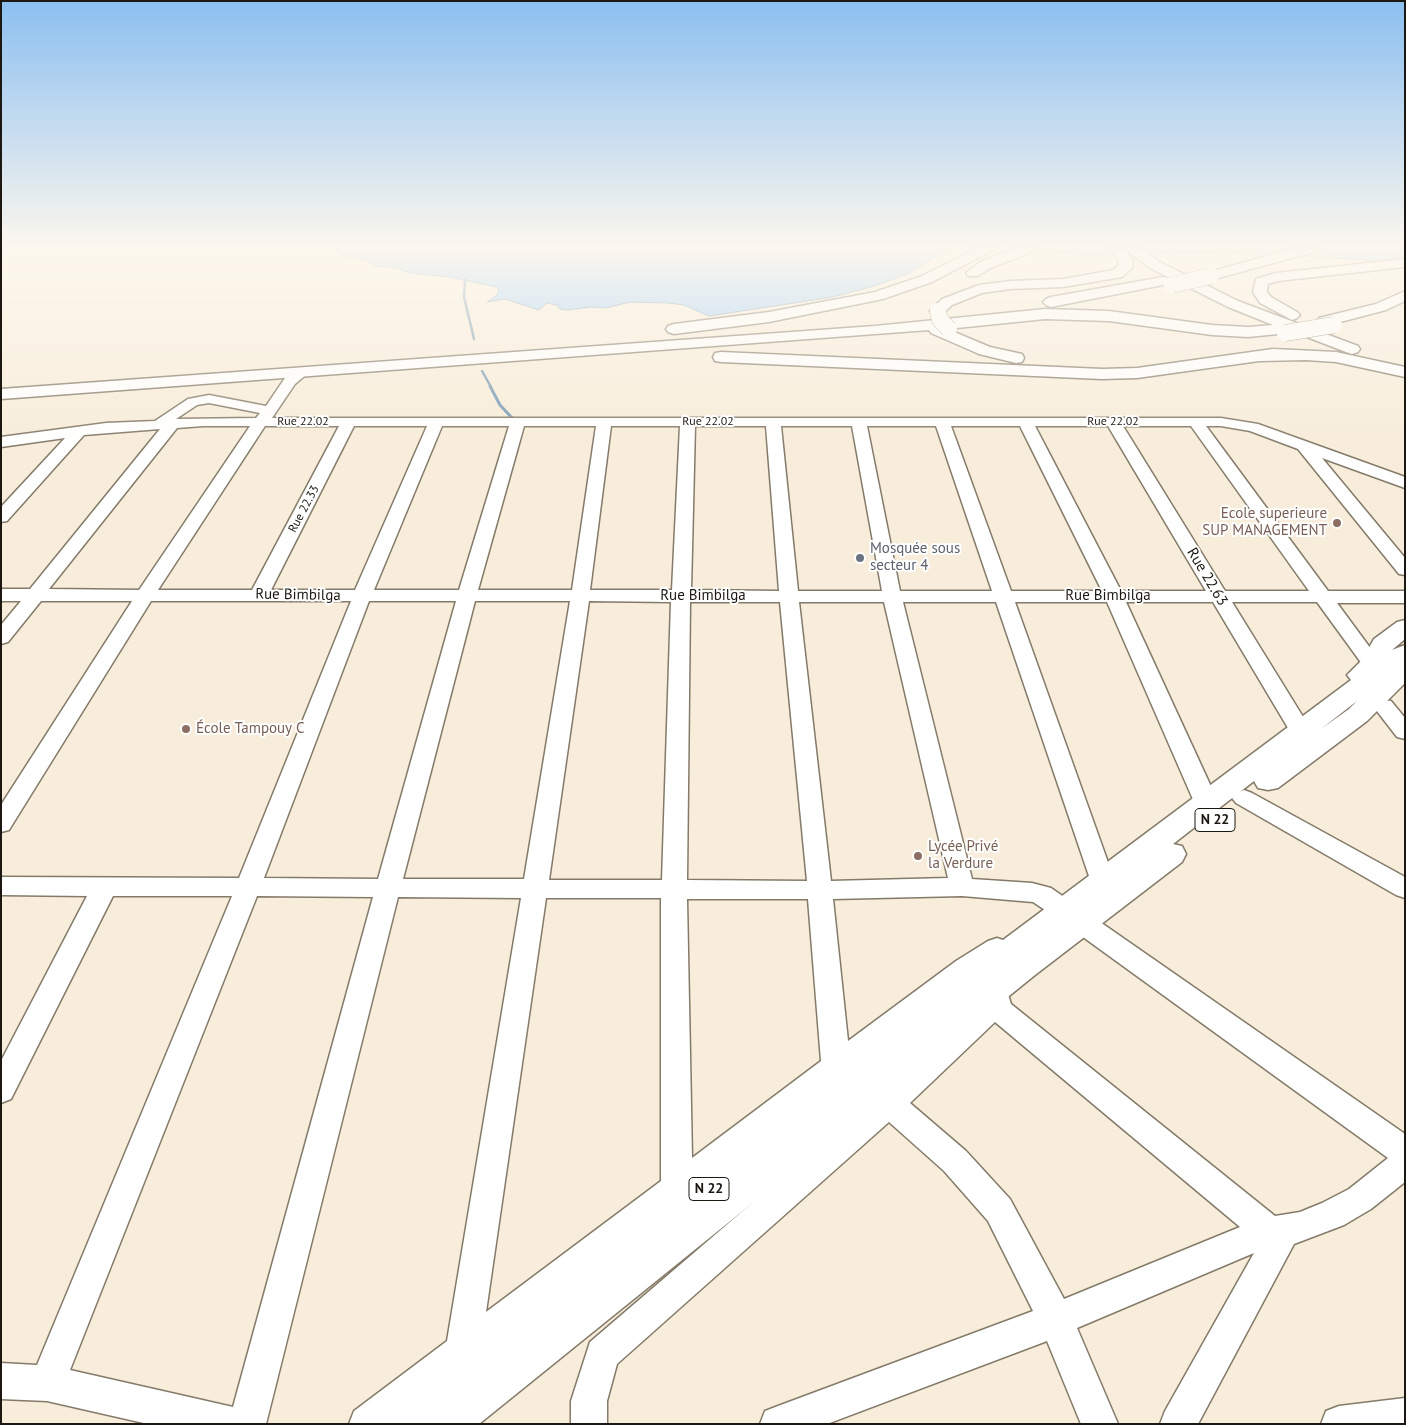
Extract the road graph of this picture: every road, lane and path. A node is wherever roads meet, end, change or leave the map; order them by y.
1 (777, 316) edge
2 (822, 316) edge
3 (930, 316) edge
4 (958, 316) edge
5 (1007, 316) edge
6 (1030, 316) edge
7 (1101, 316) edge
8 (1262, 316) edge
9 (1297, 316) edge
10 (1298, 316) edge
11 (1358, 316) edge
12 (1376, 316) edge
13 (974, 321) junction
14 (1330, 326) junction
15 (943, 330) junction
16 (1281, 331) junction
17 (679, 336) junction
18 (1210, 345) dead end
19 (1370, 346) dead end
20 (1273, 354) junction
21 (1092, 358) dead end
22 (1402, 360) edge
23 (401, 362) junction
24 (301, 373) junction
25 (1405, 373) edge
26 (169, 376) junction
27 (1, 381) edge
28 (1, 387) edge
29 (1, 394) edge
30 (265, 417) junction
31 (773, 421) junction
32 (349, 422) junction
33 (436, 422) junction
34 (518, 422) junction
35 (604, 422) junction
36 (688, 422) junction
37 (859, 422) junction
38 (942, 422) junction
39 (1025, 422) junction
40 (1113, 422) junction
41 (1195, 422) junction
42 (166, 423) junction
43 (79, 432) junction
44 (1, 442) edge
45 (1304, 445) junction
46 (1405, 484) edge
47 (1, 517) edge
48 (1405, 570) edge
49 (1, 595) edge
50 (35, 595) junction
51 (146, 595) junction
52 (259, 595) junction
53 (362, 596) junction
54 (467, 596) junction
55 (580, 596) junction
56 (681, 596) junction
57 (789, 596) junction
58 (892, 596) junction
59 (1003, 596) junction
60 (1114, 596) junction
61 (1219, 597) junction
62 (1323, 597) junction
63 (1405, 597) edge
64 (1405, 627) edge
65 (1, 638) edge
66 (1405, 652) edge
67 (1372, 664) junction
68 (1405, 670) edge
69 (1405, 691) edge
70 (1359, 709) junction
71 (1405, 732) edge
72 (1302, 733) junction
73 (1244, 798) junction
74 (1207, 804) junction
75 (1, 824) edge
76 (1103, 882) junction
77 (1, 886) edge
78 (105, 886) junction
79 (962, 886) junction
80 (248, 887) junction
81 (388, 888) junction
82 (534, 888) junction
83 (674, 889) junction
84 (1405, 889) edge
85 (820, 890) junction
86 (1073, 916) junction
87 (994, 1006) junction
88 (836, 1067) junction
89 (1, 1090) edge
90 (889, 1104) junction
91 (1405, 1152) edge
92 (1405, 1163) edge
93 (677, 1188) junction
94 (1276, 1231) junction
95 (1056, 1320) junction
96 (463, 1351) junction
97 (1, 1381) edge
98 (46, 1383) junction
99 (1405, 1416) edge
100 (232, 1424) edge
101 (247, 1424) edge
102 (367, 1424) edge
103 (411, 1424) edge
104 (443, 1424) edge
105 (589, 1424) edge
106 (778, 1424) edge
107 (1100, 1424) edge
108 (1178, 1424) edge
109 (1339, 1424) edge

1 - 23 main road
2 - 17 main road
3 - 15 main road
4 - 17 main road
5 - 13 main road
6 - 13 main road
7 - 16 main road
8 - 22 main road
9 - 14 main road
10 - 14 main road
11 - 14 main road
12 - 14 main road
13 - 23 main road
14 - 16 main road, bridge
14 - 19 main road
15 - 20 main road
15 - 21 main road
16 - 18 main road
17 - 23 main road
20 - 23 main road
20 - 25 main road
23 - 24 main road
23 - 26 main road
24 - 29 main road
24 - 30 street
26 - 27 main road
26 - 28 main road
30 - 32 street, Rue 22.02
30 - 42 street, Rue 22.02
30 - 42 street
30 - 51 street
31 - 36 street, Rue 22.02
31 - 37 street, Rue 22.02
31 - 57 street
32 - 33 street, Rue 22.02
32 - 52 street, Rue 22.33
33 - 34 street, Rue 22.02
33 - 53 street
34 - 35 street, Rue 22.02
34 - 54 street
35 - 36 street, Rue 22.02
35 - 55 street
36 - 56 street
37 - 38 street, Rue 22.02
37 - 58 street
38 - 39 street, Rue 22.02
38 - 59 street
39 - 40 street, Rue 22.02
39 - 60 street
40 - 41 street, Rue 22.02
40 - 61 street, Rue 22.63
41 - 45 street, Rue 22.02
41 - 62 street
42 - 43 street, Rue 22.02
42 - 50 street
43 - 44 street, Rue 22.02
43 - 47 street
45 - 46 street, Rue 22.02
45 - 48 street
49 - 50 street, Rue Bimbilga
50 - 51 street, Rue Bimbilga
50 - 65 street
51 - 52 street, Rue Bimbilga
51 - 75 street
52 - 53 street, Rue Bimbilga
53 - 54 street, Rue Bimbilga
53 - 80 street
54 - 55 street, Rue Bimbilga
54 - 81 street
55 - 56 street, Rue Bimbilga
55 - 82 street
56 - 57 street, Rue Bimbilga
56 - 83 street
57 - 58 street, Rue Bimbilga
57 - 85 street
58 - 59 street, Rue Bimbilga
58 - 79 street
59 - 60 street, Rue Bimbilga
59 - 76 street
60 - 61 street, Rue Bimbilga
60 - 74 street
61 - 62 street, Rue Bimbilga
61 - 72 street, Rue 22.63
62 - 63 street, Rue Bimbilga
62 - 67 street
64 - 67 main road
66 - 70 main road, N 22
67 - 70 main road
68 - 70 main road, N 22
69 - 70 main road
70 - 71 street
70 - 72 main road, N 22
70 - 73 main road, N 22
72 - 74 main road, N 22
73 - 84 street
73 - 86 main road, N 22
74 - 76 main road, N 22
76 - 86 main road, N 22
77 - 78 street
78 - 80 street
78 - 89 street
79 - 85 street
79 - 86 street
80 - 81 street
80 - 98 street
81 - 82 street
81 - 101 street
82 - 83 street
82 - 96 street
83 - 85 street
83 - 93 street
85 - 88 street
86 - 87 street
86 - 88 street
86 - 91 street
86 - 103 main road, N 22
86 - 104 main road, N 22
87 - 90 street
87 - 94 street
88 - 93 street
90 - 95 street
90 - 105 street
92 - 94 street
93 - 96 street
94 - 95 street
94 - 108 street
95 - 106 street
95 - 107 street
96 - 102 street
97 - 98 street
98 - 100 street
99 - 109 street

